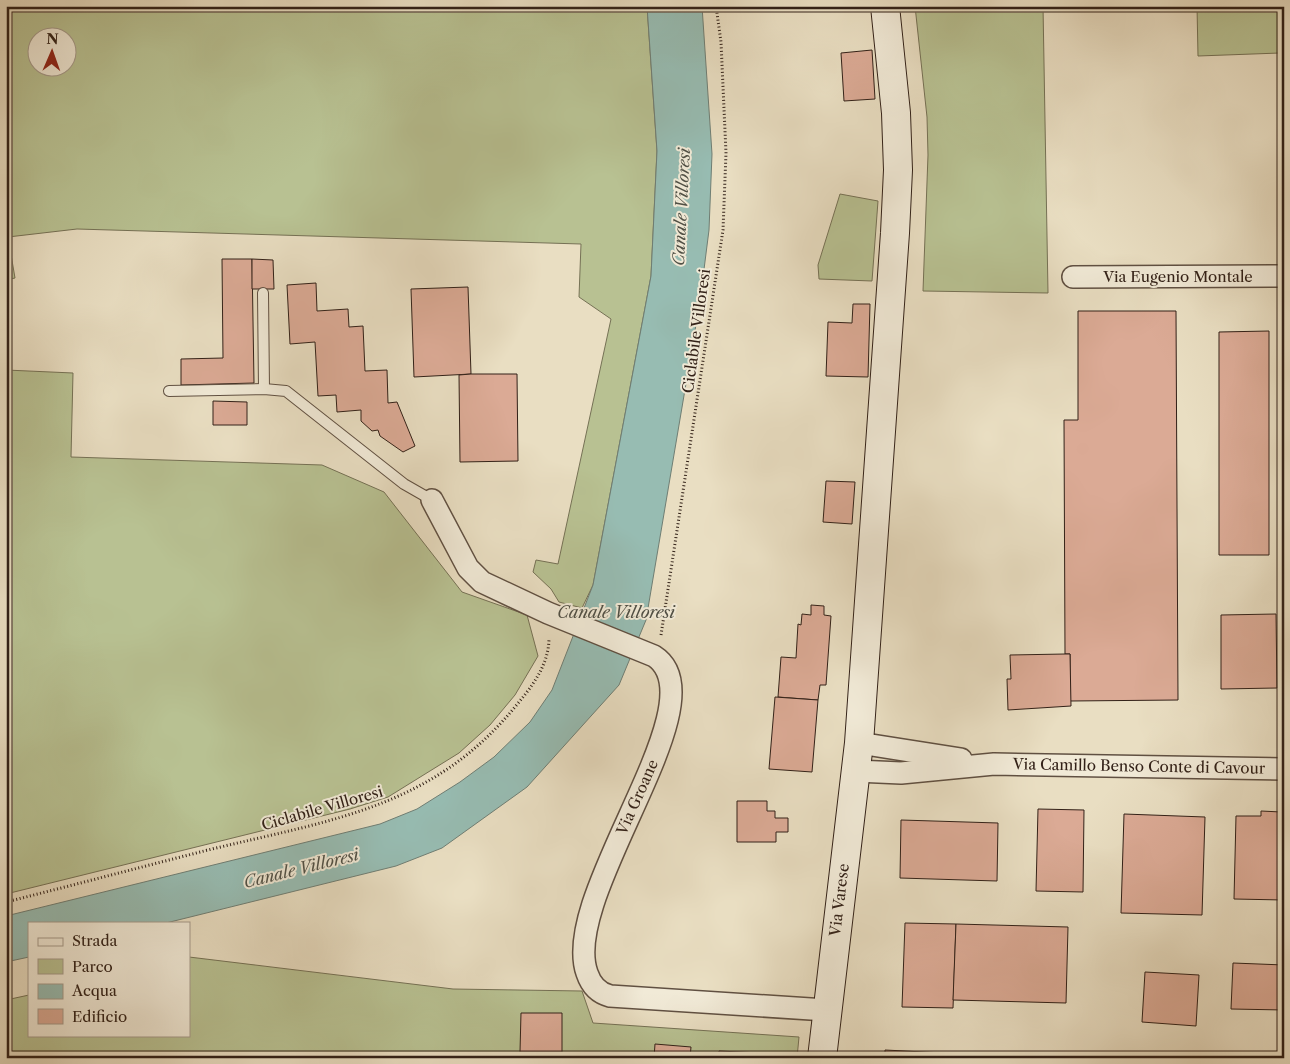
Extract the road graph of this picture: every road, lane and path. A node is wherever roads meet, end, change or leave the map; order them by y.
1 (716, 6) edge
2 (885, 6) edge
3 (1284, 276) edge
4 (1073, 277) dead end
5 (263, 293) dead end
6 (264, 389) junction
7 (169, 391) dead end
8 (432, 500) joint
9 (555, 616) junction
10 (649, 654) junction
11 (859, 743) junction
12 (994, 764) junction
13 (1284, 769) edge
14 (856, 771) junction
15 (6, 902) edge
16 (826, 1010) junction
17 (822, 1058) edge

1 - 10 path, Ciclabile Villoresi
2 - 11 street, Via Varese
3 - 4 street, Via Eugenio Montale
5 - 6 lane
6 - 7 lane
6 - 8 lane
8 - 9 street, Via Groane
9 - 10 street, Via Groane
9 - 15 path, Ciclabile Villoresi
10 - 16 street, Via Groane
11 - 12 street, Via Camillo Benso Conte di Cavour
11 - 14 street, Via Varese
12 - 13 street, Via Camillo Benso Conte di Cavour
12 - 14 street, Via Camillo Benso Conte di Cavour
14 - 16 street, Via Varese
16 - 17 street, Via Varese

